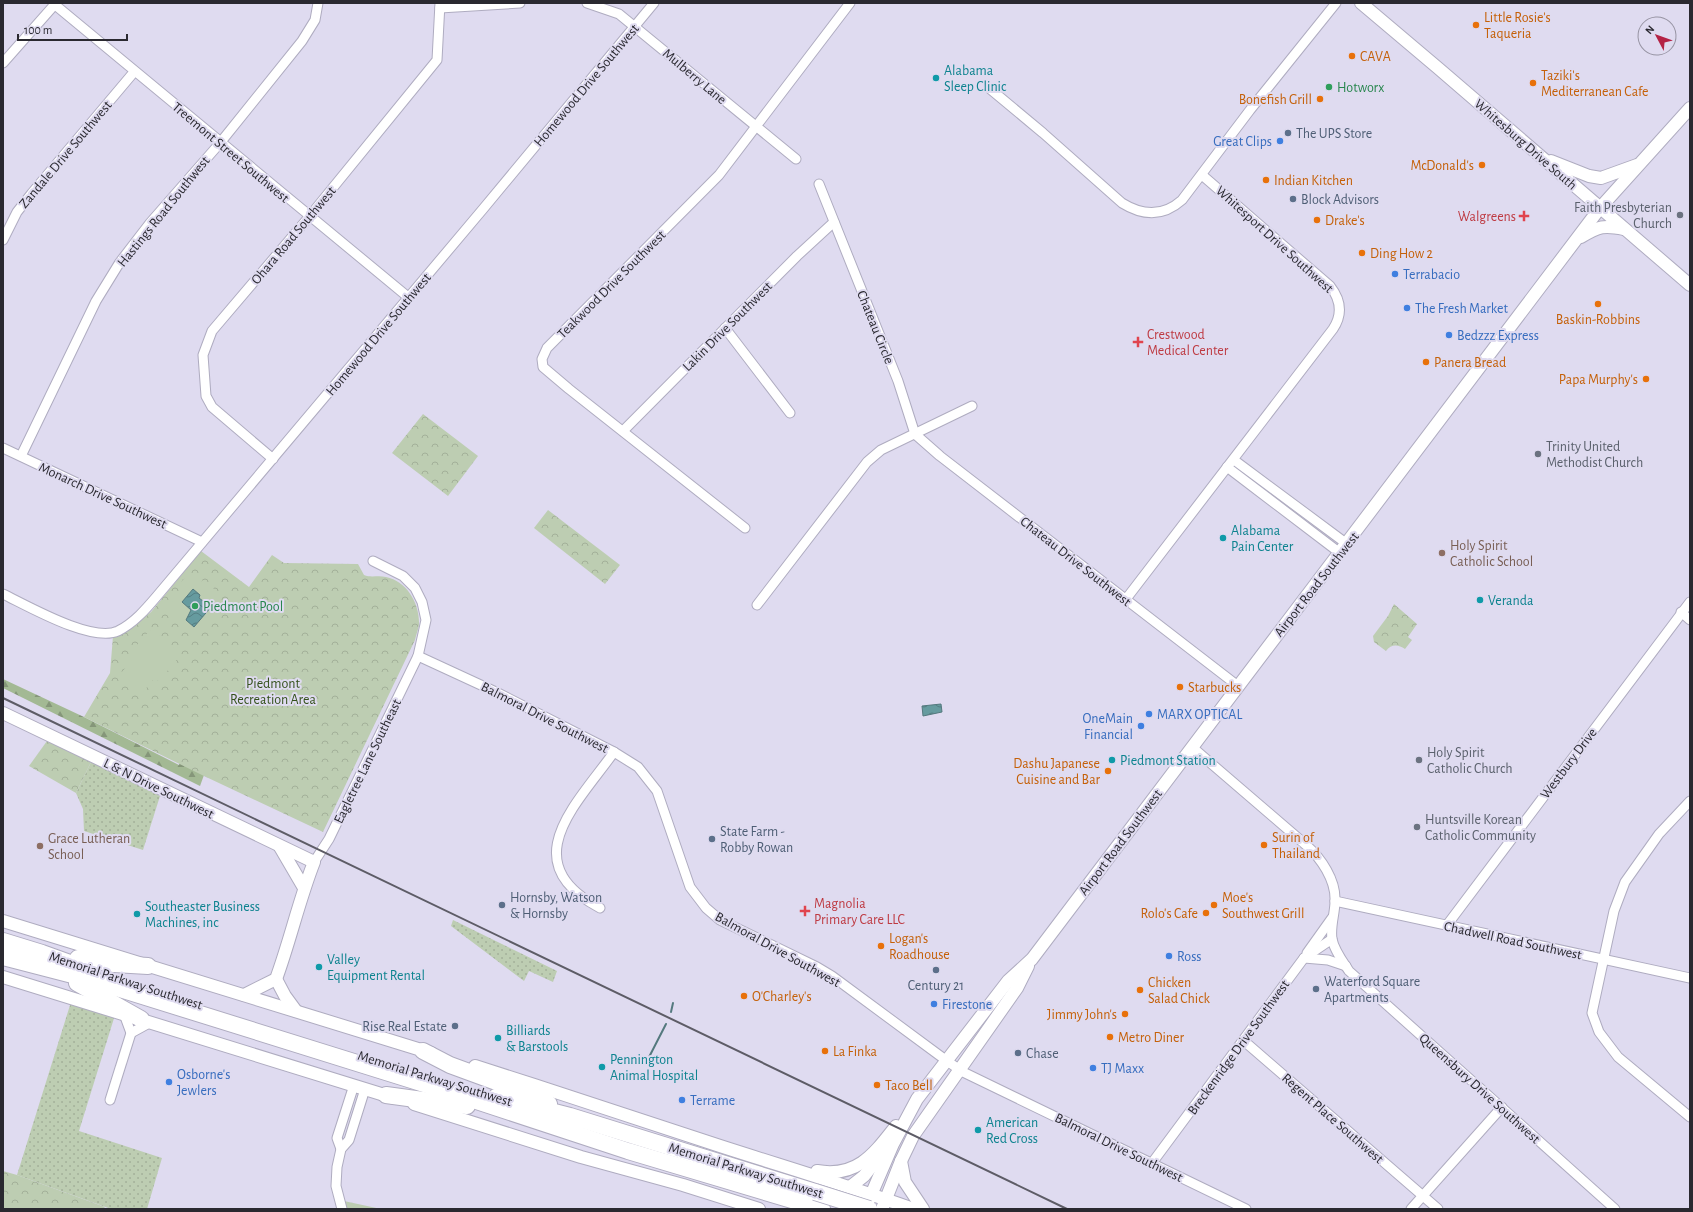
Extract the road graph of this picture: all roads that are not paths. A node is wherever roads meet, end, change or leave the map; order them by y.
1 (318, 3) edge
2 (520, 3) edge
3 (587, 3) edge
4 (654, 3) edge
5 (850, 3) edge
6 (1336, 3) edge
7 (1361, 3) edge
8 (55, 4) edge
9 (440, 6) edge
10 (634, 26) junction
11 (3, 63) edge
12 (134, 72) junction
13 (990, 88) dead end
14 (1690, 108) edge
15 (756, 128) junction
16 (220, 143) junction
17 (1538, 155) junction
18 (796, 159) dead end
19 (1640, 163) junction
20 (1202, 175) junction
21 (819, 184) dead end
22 (1600, 208) junction
23 (309, 217) junction
24 (834, 222) junction
25 (1624, 229) junction
26 (3, 240) edge
27 (1577, 240) junction
28 (1690, 285) edge
29 (408, 297) junction
30 (725, 328) junction
31 (972, 406) dead end
32 (790, 413) dead end
33 (623, 431) junction
34 (915, 434) junction
35 (3, 448) edge
36 (21, 456) junction
37 (273, 459) junction
38 (1230, 463) junction
39 (745, 528) dead end
40 (202, 542) junction
41 (1344, 548) junction
42 (373, 561) dead end
43 (3, 594) edge
44 (1126, 599) junction
45 (1690, 602) edge
46 (758, 605) dead end
47 (1681, 612) junction
48 (1690, 620) edge
49 (418, 656) junction
50 (1238, 686) junction
51 (3, 712) edge
52 (1192, 747) junction
53 (614, 752) junction
54 (1690, 801) edge
55 (280, 846) junction
56 (314, 862) junction
57 (304, 888) junction
58 (1335, 901) junction
59 (600, 908) dead end
60 (1333, 916) junction
61 (3, 921) edge
62 (1447, 926) junction
63 (1332, 939) junction
64 (3, 941) edge
65 (3, 957) edge
66 (1304, 958) junction
67 (1032, 959) junction
68 (1602, 959) junction
69 (43, 960) junction
70 (148, 966) junction
71 (1346, 966) junction
72 (3, 977) edge
73 (1690, 978) edge
74 (276, 979) junction
75 (244, 995) junction
76 (296, 1011) junction
77 (124, 1014) junction
78 (146, 1021) junction
79 (131, 1033) junction
80 (1244, 1041) junction
81 (423, 1051) junction
82 (947, 1061) junction
83 (960, 1070) junction
84 (360, 1087) junction
85 (386, 1095) junction
86 (917, 1099) junction
87 (110, 1100) dead end
88 (1502, 1107) junction
89 (509, 1112) junction
90 (570, 1116) junction
91 (1690, 1117) edge
92 (900, 1130) junction
93 (901, 1161) junction
94 (1152, 1163) junction
95 (777, 1164) junction
96 (835, 1182) junction
97 (850, 1186) junction
98 (1423, 1195) junction
99 (870, 1201) edge
100 (816, 1202) edge
101 (883, 1204) edge
102 (342, 1209) edge
103 (759, 1209) edge
104 (840, 1209) edge
105 (865, 1209) edge
106 (913, 1209) edge
107 (923, 1209) edge
108 (1246, 1209) edge
109 (1411, 1209) edge
110 (1438, 1209) edge
111 (1615, 1209) edge

1 - 16 street, Hastings Road Southwest
2 - 9 street
3 - 10 street, Mulberry Lane
4 - 10 street, Homewood Drive Southwest
5 - 15 street, Teakwood Drive Southwest
6 - 20 street, Whitesport Drive Southwest
7 - 17 main road, Whitesburg Drive South
8 - 11 street
8 - 12 street, Treemont Street Southwest
9 - 23 street, Ohara Road Southwest
10 - 15 street, Mulberry Lane
10 - 29 street, Homewood Drive Southwest
12 - 16 street, Treemont Street Southwest
12 - 26 street, Zandale Drive Southwest
13 - 20 street
14 - 19 main road, Airport Road Southwest
15 - 18 street, Mulberry Lane
15 - 33 street, Teakwood Drive Southwest
16 - 23 street, Treemont Street Southwest
16 - 36 street, Hastings Road Southwest
17 - 19 main road
17 - 22 main road, Whitesburg Drive South
19 - 22 main road, Airport Road Southwest
20 - 38 street, Whitesport Drive Southwest
21 - 24 street
22 - 25 main road, Whitesburg Drive South
22 - 27 main road, Airport Road Southwest
23 - 29 street, Treemont Street Southwest
23 - 37 street, Ohara Road Southwest
24 - 30 street, Lakin Drive Southwest
24 - 34 street, Chateau Circle
25 - 27 main road
25 - 28 main road, Whitesburg Drive South
27 - 41 main road, Airport Road Southwest
29 - 37 street, Homewood Drive Southwest
30 - 32 street
30 - 33 street, Lakin Drive Southwest
31 - 34 street
33 - 39 street, Teakwood Drive Southwest
34 - 44 street, Chateau Drive Southwest
34 - 46 street
35 - 36 street, Monarch Drive Southwest
36 - 40 street, Monarch Drive Southwest
37 - 40 street, Homewood Drive Southwest
38 - 41 street
38 - 44 street, Whitesport Drive Southwest
40 - 43 street, Homewood Drive Southwest
41 - 50 main road, Airport Road Southwest
42 - 49 street, Eagletree Lane Southeast
44 - 50 street, Chateau Drive Southwest
45 - 47 street, Westbury Drive
47 - 48 street
47 - 62 street, Westbury Drive
49 - 53 street, Balmoral Drive Southwest
49 - 56 street, Eagletree Lane Southeast
50 - 52 main road, Airport Road Southwest
51 - 55 main road, L & N Drive Southwest
52 - 58 street, Queensbury Drive Southwest
52 - 67 main road, Airport Road Southwest
53 - 59 street
53 - 82 street, Balmoral Drive Southwest
54 - 68 street
55 - 56 main road, L & N Drive Southwest
55 - 57 main road
56 - 57 main road, Eagletree Lane Southeast
57 - 74 main road, Eagletree Lane Southeast
58 - 60 street, Queensbury Drive Southwest
58 - 62 street, Chadwell Road Southwest
60 - 63 street, Queensbury Drive Southwest
60 - 66 street, Queensbury Drive Southwest
61 - 70 main road
62 - 68 street, Chadwell Road Southwest
63 - 66 street, Breckenridge Drive Southwest
63 - 71 street, Queensbury Drive Southwest
64 - 69 highway, Memorial Parkway Southwest
65 - 69 highway, Memorial Parkway Southwest
66 - 71 street
66 - 80 street, Breckenridge Drive Southwest
67 - 82 main road, Airport Road Southwest
67 - 83 main road, Airport Road Southwest
68 - 73 street, Chadwell Road Southwest
68 - 91 street
69 - 70 highway
69 - 78 highway
69 - 89 highway, Memorial Parkway Southwest
69 - 90 highway, Memorial Parkway Southwest
70 - 75 main road
71 - 88 street, Queensbury Drive Southwest
72 - 77 main road
74 - 75 main road
74 - 76 main road
75 - 76 main road
76 - 81 main road
77 - 78 main road
77 - 79 street
78 - 79 street
78 - 84 main road
79 - 87 street
80 - 94 street, Breckenridge Drive Southwest
80 - 98 street, Regent Place Southwest
81 - 90 highway
81 - 95 main road
82 - 83 street, Balmoral Drive Southwest
82 - 86 main road, Airport Road Southwest
83 - 93 main road, Airport Road Southwest
83 - 94 street, Balmoral Drive Southwest
84 - 85 main road
84 - 102 street
85 - 89 highway
85 - 103 main road
86 - 92 main road, Airport Road Southwest
86 - 95 main road
88 - 98 street
88 - 111 street, Queensbury Drive Southwest
89 - 100 highway, Memorial Parkway Southwest
90 - 100 highway, Memorial Parkway Southwest
92 - 97 main road
92 - 99 main road, Airport Road Southwest
93 - 101 main road, Airport Road Southwest
93 - 107 main road
94 - 108 street, Balmoral Drive Southwest
95 - 96 main road
96 - 97 main road
96 - 104 main road
97 - 99 main road
98 - 109 street
98 - 110 street, Regent Place Southwest
99 - 100 highway, Memorial Parkway Southwest, bridge
99 - 101 main road
99 - 105 main road, Airport Road Southwest
101 - 106 main road

